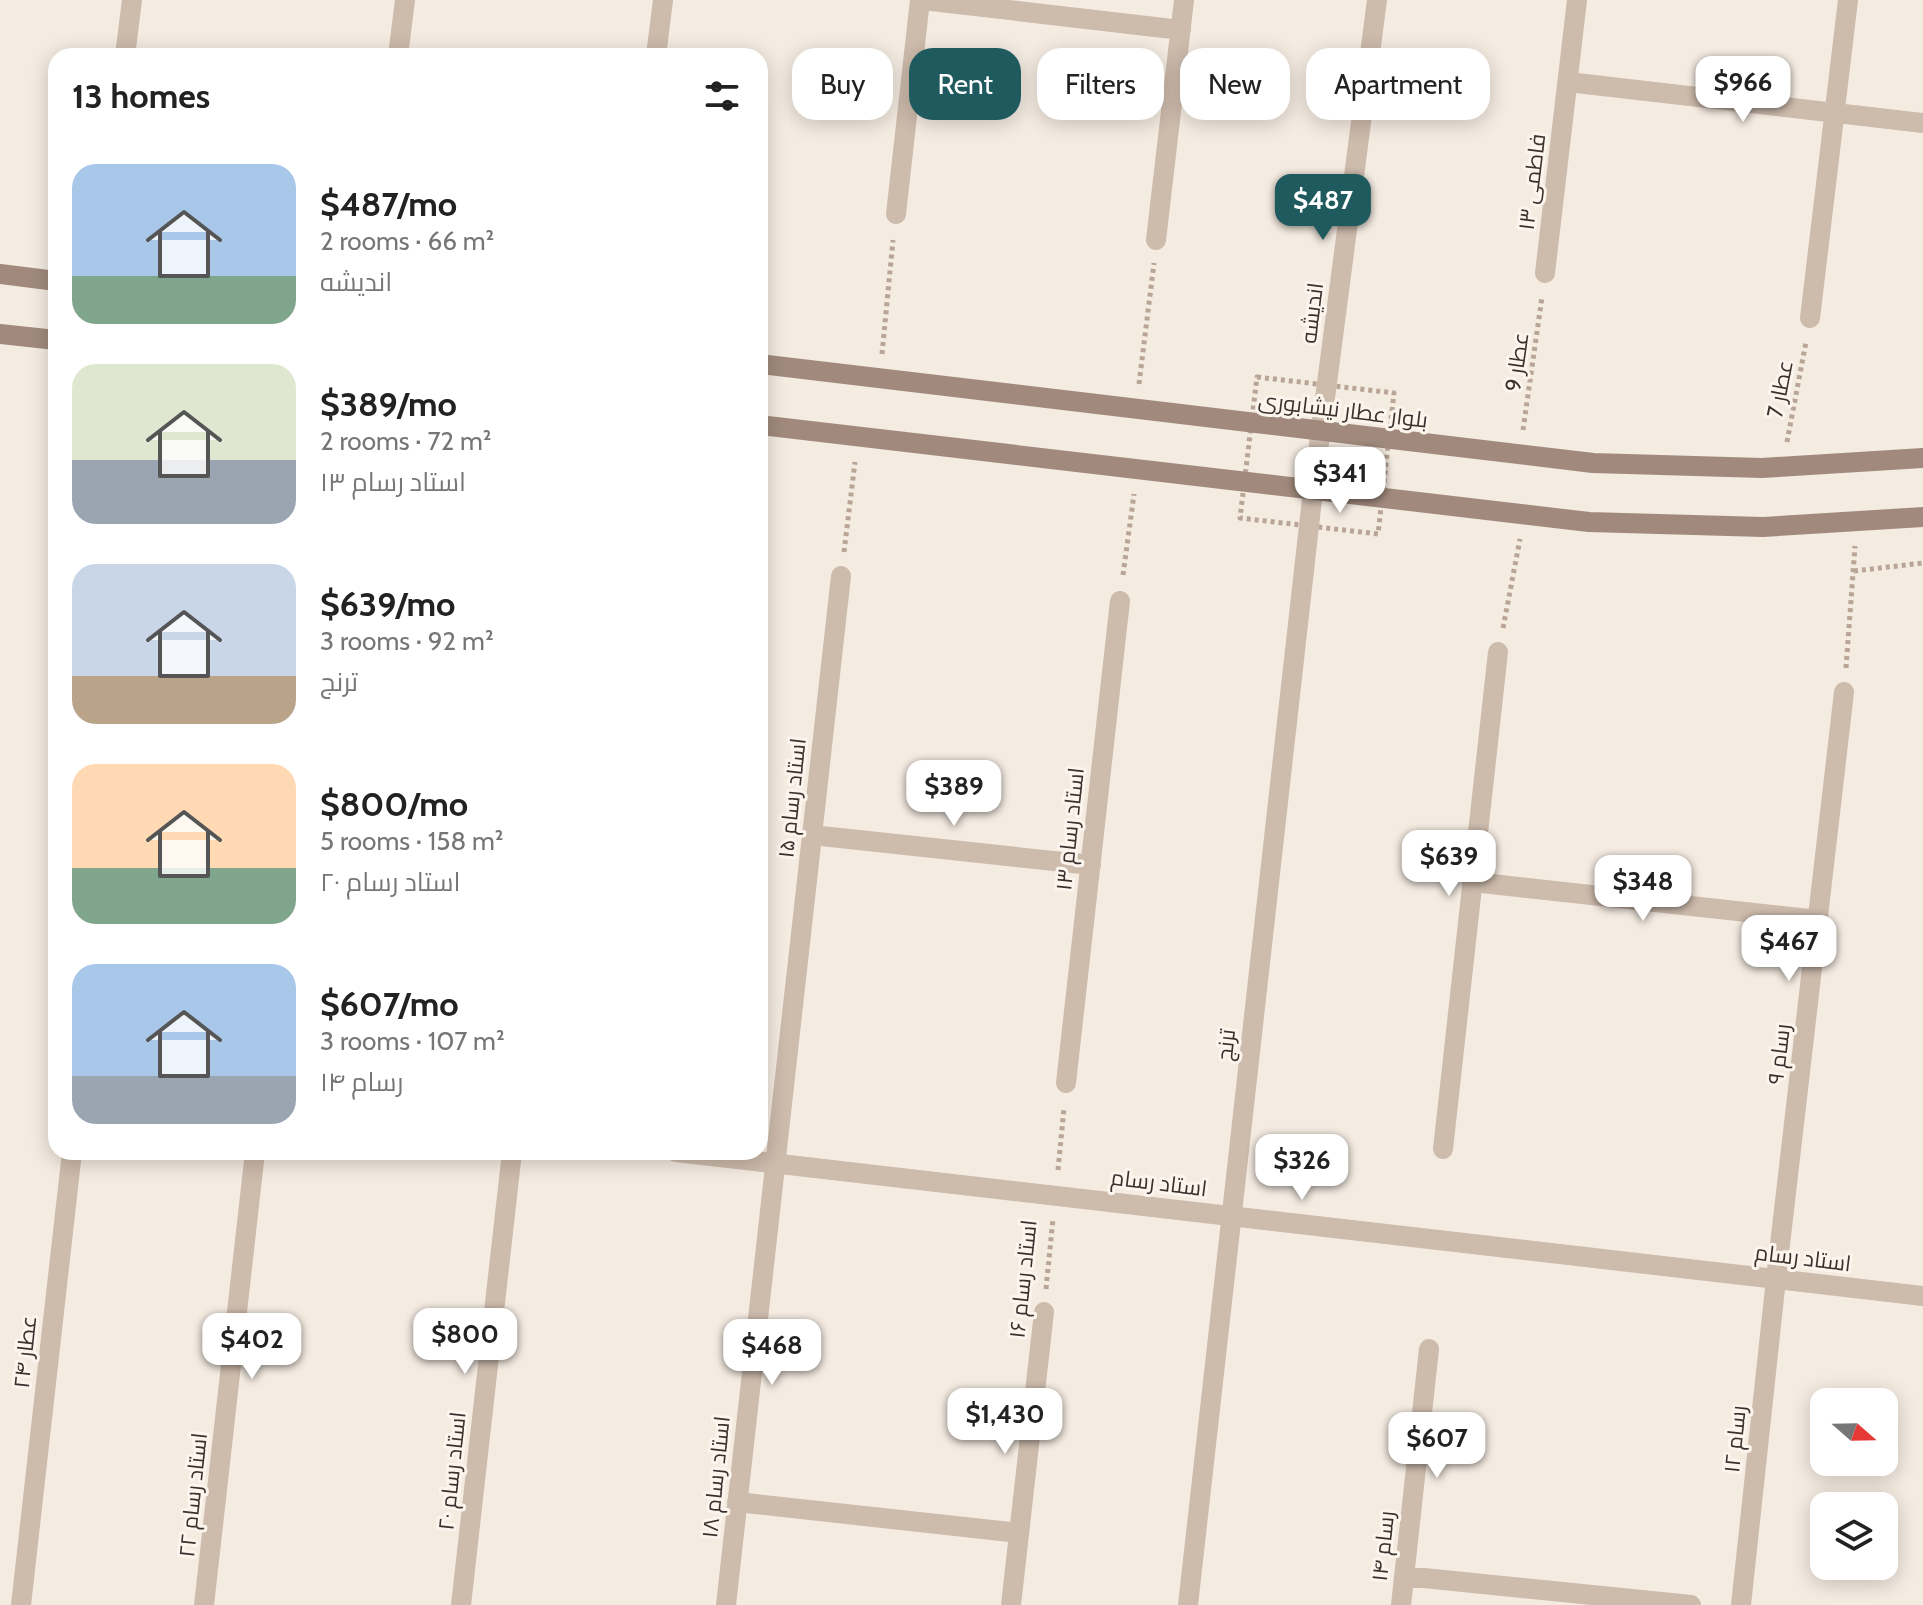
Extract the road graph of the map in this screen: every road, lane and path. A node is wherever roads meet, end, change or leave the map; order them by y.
1 (132, 0) edge
2 (405, 0) edge
3 (663, 0) edge
4 (922, 0) edge
5 (1184, 0) edge
6 (1377, 0) edge
7 (1577, 0) edge
8 (1848, 0) edge
9 (1181, 30) junction
10 (126, 48) edge
11 (399, 48) edge
12 (657, 48) edge
13 (1568, 82) junction
14 (1834, 113) junction
15 (1923, 123) edge
16 (896, 214) joint
17 (1156, 240) joint
18 (1545, 273) joint
19 (0, 274) edge
20 (48, 280) edge
21 (1810, 318) joint
22 (0, 334) edge
23 (48, 339) edge
24 (768, 365) edge
25 (880, 379) junction
26 (1136, 409) junction
27 (768, 426) edge
28 (1321, 431) junction
29 (858, 438) junction
30 (1520, 455) junction
31 (1923, 458) edge
32 (1782, 467) junction
33 (1137, 469) junction
34 (1313, 490) junction
35 (1525, 515) junction
36 (1923, 517) edge
37 (1857, 521) junction
38 (1923, 563) edge
39 (1854, 571) junction
40 (841, 576) joint
41 (1120, 601) joint
42 (1498, 652) joint
43 (1844, 692) joint
44 (812, 835) junction
45 (1091, 865) junction
46 (1473, 882) junction
47 (1819, 920) junction
48 (1066, 1083) joint
49 (1443, 1149) dead end
50 (71, 1160) edge
51 (254, 1160) edge
52 (511, 1160) edge
53 (749, 1160) edge
54 (776, 1163) junction
55 (1056, 1196) junction
56 (1231, 1216) junction
57 (1776, 1279) junction
58 (1923, 1296) edge
59 (1044, 1312) joint
60 (1429, 1349) dead end
61 (737, 1502) junction
62 (1019, 1533) junction
63 (1404, 1576) junction
64 (21, 1605) edge
65 (204, 1605) edge
66 (461, 1605) edge
67 (726, 1605) edge
68 (1011, 1605) edge
69 (1188, 1605) edge
70 (1401, 1605) edge
71 (1691, 1605) edge
72 (1741, 1605) edge

1 - 10 street
2 - 11 street
3 - 12 street
4 - 9 street
4 - 16 street
5 - 9 street
6 - 28 street, اندیشه
7 - 13 street, فاطمی ۱۳
8 - 14 street
9 - 17 street
13 - 14 street
13 - 18 street, فاطمی ۱۳
14 - 15 street
14 - 21 street
16 - 25 path
17 - 26 path
18 - 30 path, عطار 9
19 - 20 street
21 - 32 path, عطار 7
22 - 23 street
24 - 25 street, بلوار عطار نیشابوری
25 - 26 street, بلوار عطار نیشابوری
26 - 28 street, بلوار عطار نیشابوری
27 - 29 street
28 - 30 street, بلوار عطار نیشابوری
28 - 34 street, اندیشه
29 - 33 street
29 - 40 path
30 - 32 street, بلوار عطار نیشابوری
31 - 32 street, بلوار عطار نیشابوری
33 - 34 street
33 - 41 path
34 - 35 street
34 - 56 street, ترنج
35 - 37 street
35 - 42 path
36 - 37 street
37 - 39 path
38 - 39 path
39 - 43 path
40 - 44 street, استاد رسام ۱۵
41 - 45 street, استاد رسام ۱۳
42 - 46 street
43 - 47 street, رسام ۹
44 - 45 street
44 - 54 street, استاد رسام ۱۵
45 - 48 street, استاد رسام ۱۳
46 - 47 street
46 - 49 street
47 - 57 street, رسام ۹
48 - 55 path
50 - 64 street, عطار ۲۴
51 - 65 street, استاد رسام ۲۲
52 - 66 street, استاد رسام ۲۰
53 - 54 street, استاد رسام
54 - 55 street, استاد رسام
54 - 61 street, استاد رسام ۱۸
55 - 56 street, استاد رسام
55 - 59 path, استاد رسام ۱۶
56 - 57 street, استاد رسام
56 - 69 street, ترنج
57 - 58 street, استاد رسام
57 - 72 street, رسام ۱۲
59 - 62 street, استاد رسام ۱۶
60 - 63 street, رسام ۱۴
61 - 62 street
61 - 67 street, استاد رسام ۱۸
62 - 68 street, استاد رسام ۱۶
63 - 70 street, رسام ۱۴
63 - 71 street

